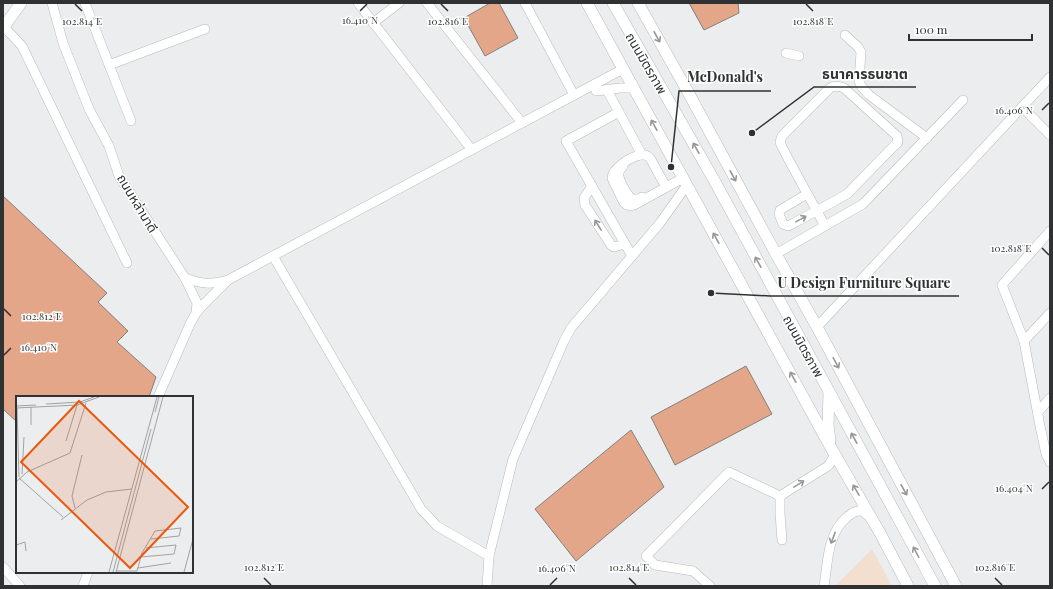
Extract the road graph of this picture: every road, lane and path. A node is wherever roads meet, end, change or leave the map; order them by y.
1 (22, 3) edge
2 (52, 3) edge
3 (85, 3) edge
4 (358, 3) edge
5 (399, 3) edge
6 (427, 3) edge
7 (525, 3) edge
8 (587, 3) edge
9 (613, 3) edge
10 (638, 3) edge
11 (373, 23) junction
12 (4, 28) edge
13 (205, 29) dead end
14 (846, 35) dead end
15 (786, 53) dead end
16 (799, 56) dead end
17 (109, 65) junction
18 (623, 69) junction
19 (1050, 77) edge
20 (596, 84) junction
21 (633, 88) junction
22 (607, 90) junction
23 (574, 95) junction
24 (963, 100) dead end
25 (1022, 106) junction
26 (619, 112) junction
27 (131, 121) dead end
28 (522, 123) junction
29 (1050, 135) edge
30 (927, 138) junction
31 (472, 150) junction
32 (642, 154) junction
33 (685, 181) junction
34 (592, 186) junction
35 (666, 187) junction
36 (807, 194) junction
37 (817, 211) junction
38 (825, 226) junction
39 (1050, 231) edge
40 (625, 244) junction
41 (776, 254) junction
42 (273, 256) junction
43 (632, 256) junction
44 (127, 263) dead end
45 (184, 278) junction
46 (228, 280) junction
47 (196, 313) junction
48 (1050, 313) edge
49 (817, 327) junction
50 (1024, 341) junction
51 (829, 391) junction
52 (158, 396) edge
53 (1050, 398) edge
54 (1038, 412) junction
55 (833, 450) junction
56 (1050, 462) edge
57 (780, 496) junction
58 (871, 518) junction
59 (782, 540) dead end
60 (489, 556) junction
61 (3, 567) edge
62 (88, 573) edge
63 (20, 586) edge
64 (83, 586) edge
65 (487, 586) edge
66 (710, 586) edge
67 (824, 586) edge
68 (908, 586) edge
69 (935, 586) edge
70 (956, 586) edge

1 - 12 main road
2 - 45 street, ถนนหล่านาดี
3 - 17 street
4 - 11 street
5 - 11 street
6 - 28 street
7 - 23 street
8 - 18 main road, ถนนมิตรภาพ
51 -> 9 main road, ถนนมิตรภาพ
10 -> 41 main road, ถนนมิตรภาพ
11 - 31 street
12 - 44 street
13 - 17 street
14 - 30 street
15 - 16 street
17 - 27 street
18 - 20 street
18 - 21 main road, ถนนมิตรภาพ
19 - 25 street
20 - 22 street
20 - 23 street
21 - 22 street
33 -> 21 main road, ถนนมิตรภาพ
22 - 26 street
23 - 28 street
24 - 30 street
25 - 29 street
25 - 49 street
26 - 32 street
26 - 34 street
28 - 31 street
30 - 38 street
31 - 42 street
32 - 35 street
32 - 35 street
33 - 35 street
33 - 43 street
55 -> 33 main road, ถนนมิตรภาพ
34 - 40 street
40 -> 34 street
36 - 37 street
36 -> 37 street
36 - 37 street
37 - 38 street
38 - 41 street
39 - 50 street
40 - 43 street
41 - 49 main road, ถนนมิตรภาพ
42 - 46 street
42 - 60 street
43 - 60 street
45 - 46 street
45 - 47 street, ถนนหล่านาดี
46 - 47 street
47 - 52 street
48 - 50 street
49 -> 70 main road, ถนนมิตรภาพ
50 - 54 street
51 - 55 main road
69 -> 51 main road, ถนนมิตรภาพ
53 - 54 street
54 - 56 street
57 -> 55 street
58 -> 55 main road, ถนนมิตรภาพ
57 - 59 street
57 - 66 street
58 -> 67 street
58 - 68 main road, ถนนมิตรภาพ
60 - 65 street
61 - 63 street
62 - 64 street

